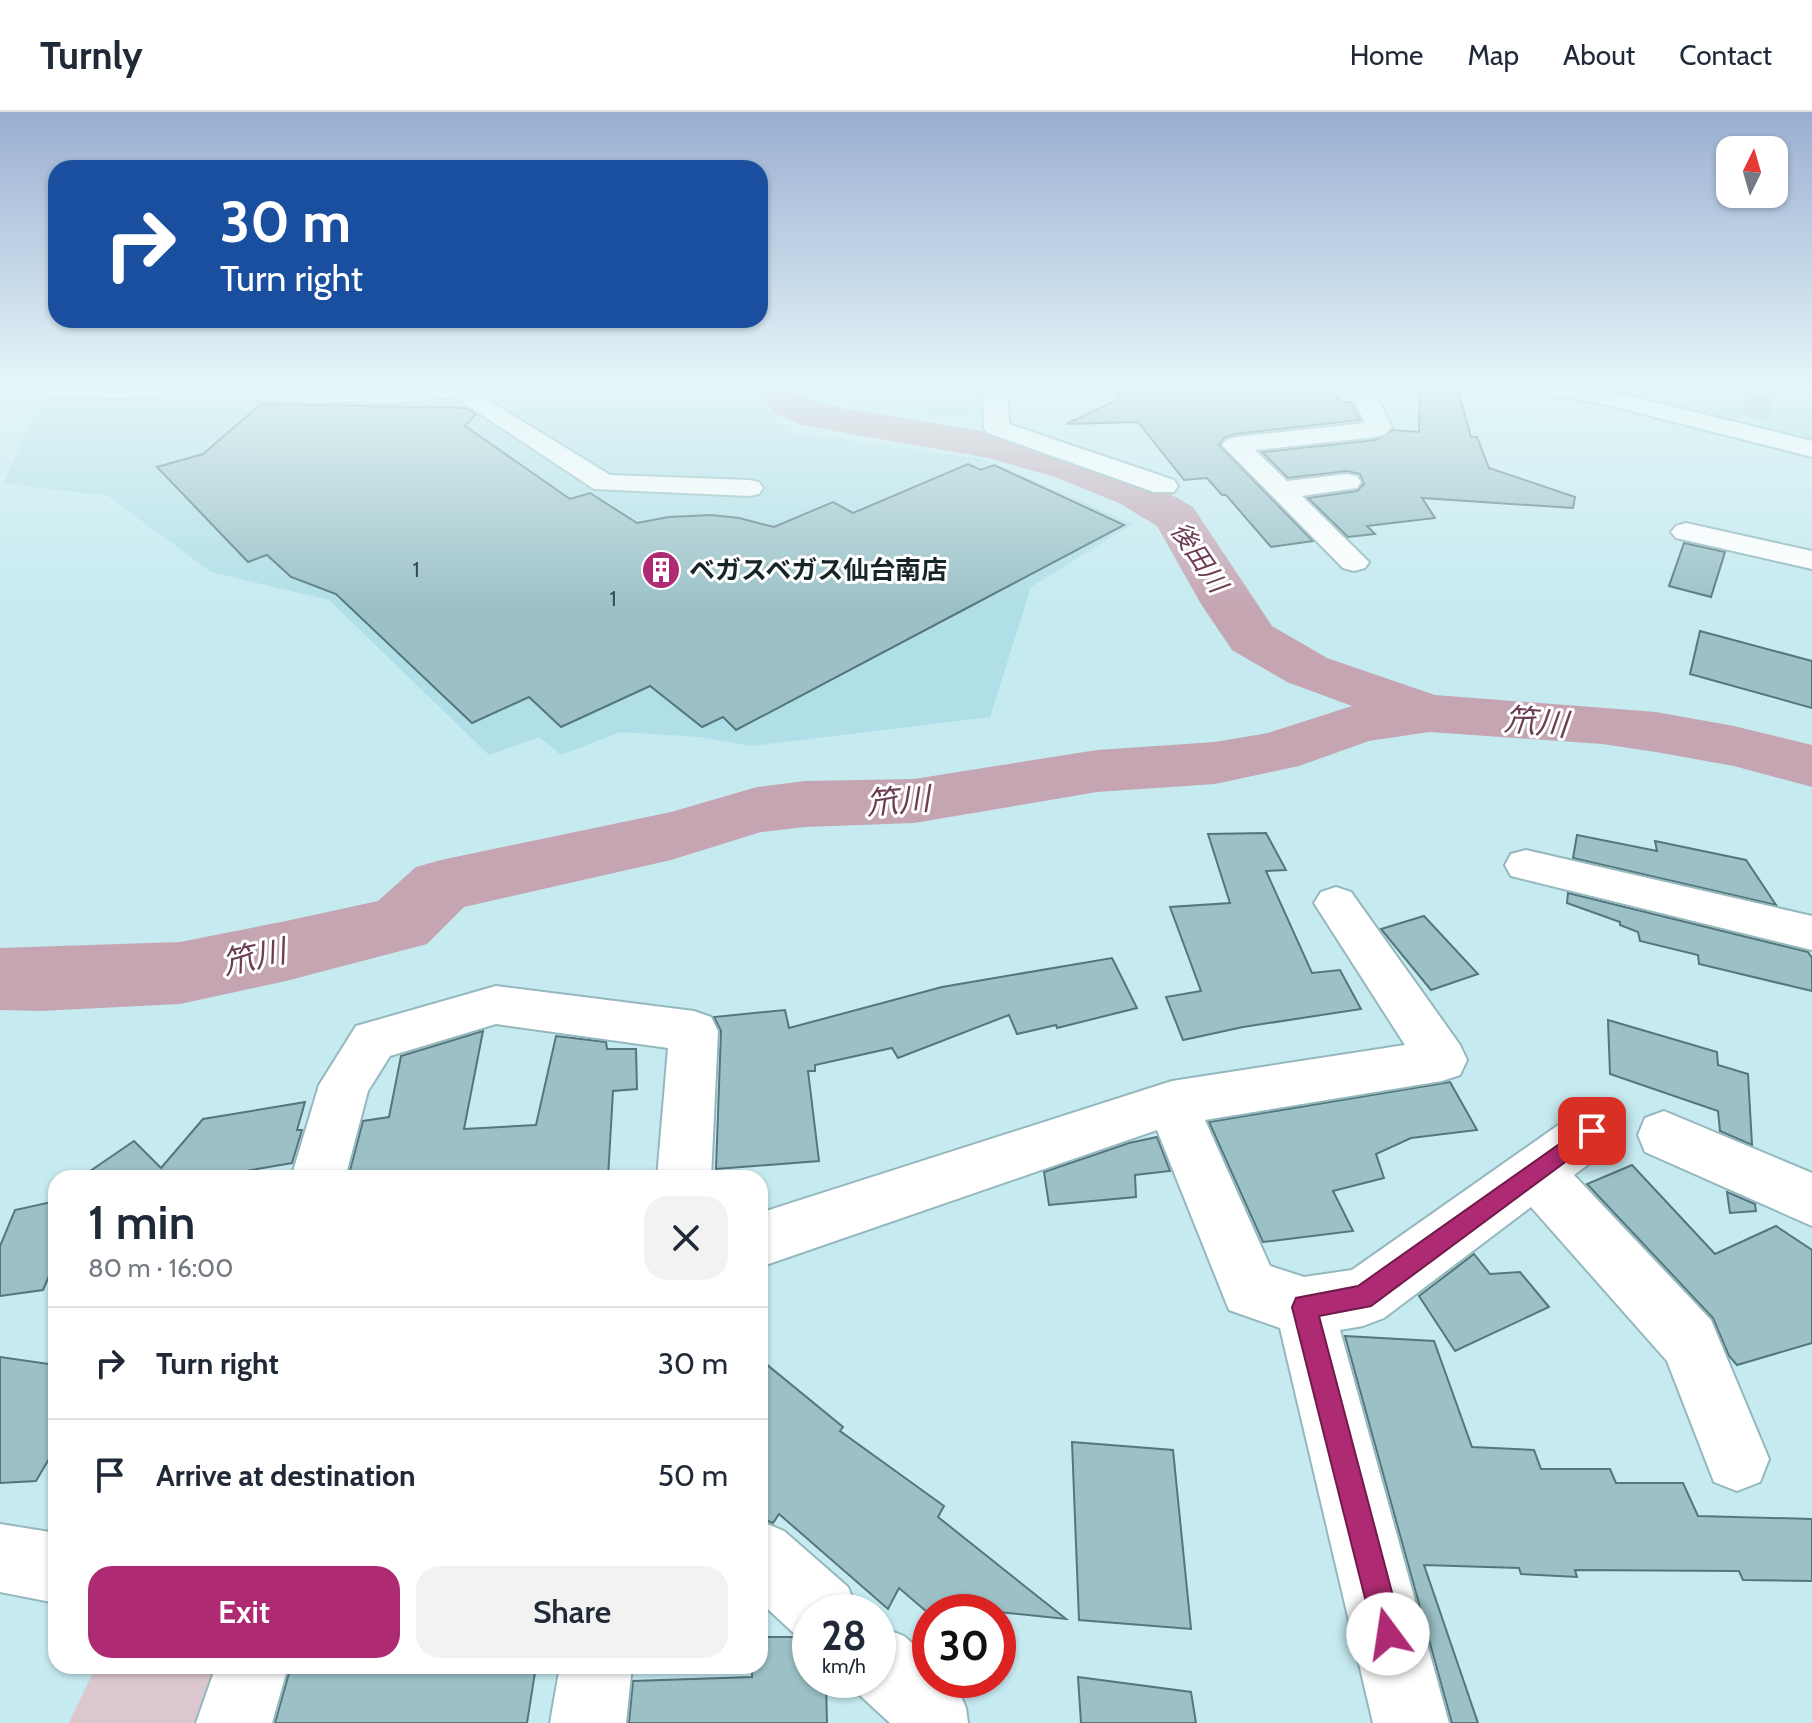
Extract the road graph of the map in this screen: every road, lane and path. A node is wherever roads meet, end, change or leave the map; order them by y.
1 (564, 458) edge
2 (1084, 458) edge
3 (1248, 458) edge
4 (1347, 482) dead end
5 (1164, 486) dead end
6 (749, 488) dead end
7 (1281, 490) junction
8 (1686, 532) dead end
9 (1812, 560) edge
10 (1354, 562) dead end
11 (1526, 865) dead end
12 (1336, 903) dead end
13 (1812, 933) edge
14 (1172, 1103) junction
15 (1592, 1131) dead end
16 (1664, 1135) dead end
17 (320, 1170) edge
18 (685, 1170) edge
19 (1535, 1172) junction
20 (1812, 1200) edge
21 (768, 1237) edge
22 (1304, 1307) junction
23 (1737, 1459) dead end
24 (0, 1558) edge
25 (768, 1562) edge
26 (48, 1567) edge
27 (803, 1594) edge
28 (249, 1674) edge
29 (595, 1674) edge
30 (896, 1678) edge
31 (234, 1723) edge
32 (588, 1723) edge
33 (930, 1723) edge
34 (1411, 1723) edge

1 - 6 street
2 - 5 street
3 - 7 street
4 - 7 street
7 - 10 street
8 - 9 street
11 - 13 street
12 - 14 street
14 - 21 street
14 - 22 street
15 - 19 street
16 - 20 street
17 - 18 street
19 - 22 street
19 - 23 street
22 - 34 street
24 - 26 street
25 - 27 street
28 - 31 street
29 - 32 street
30 - 33 street

